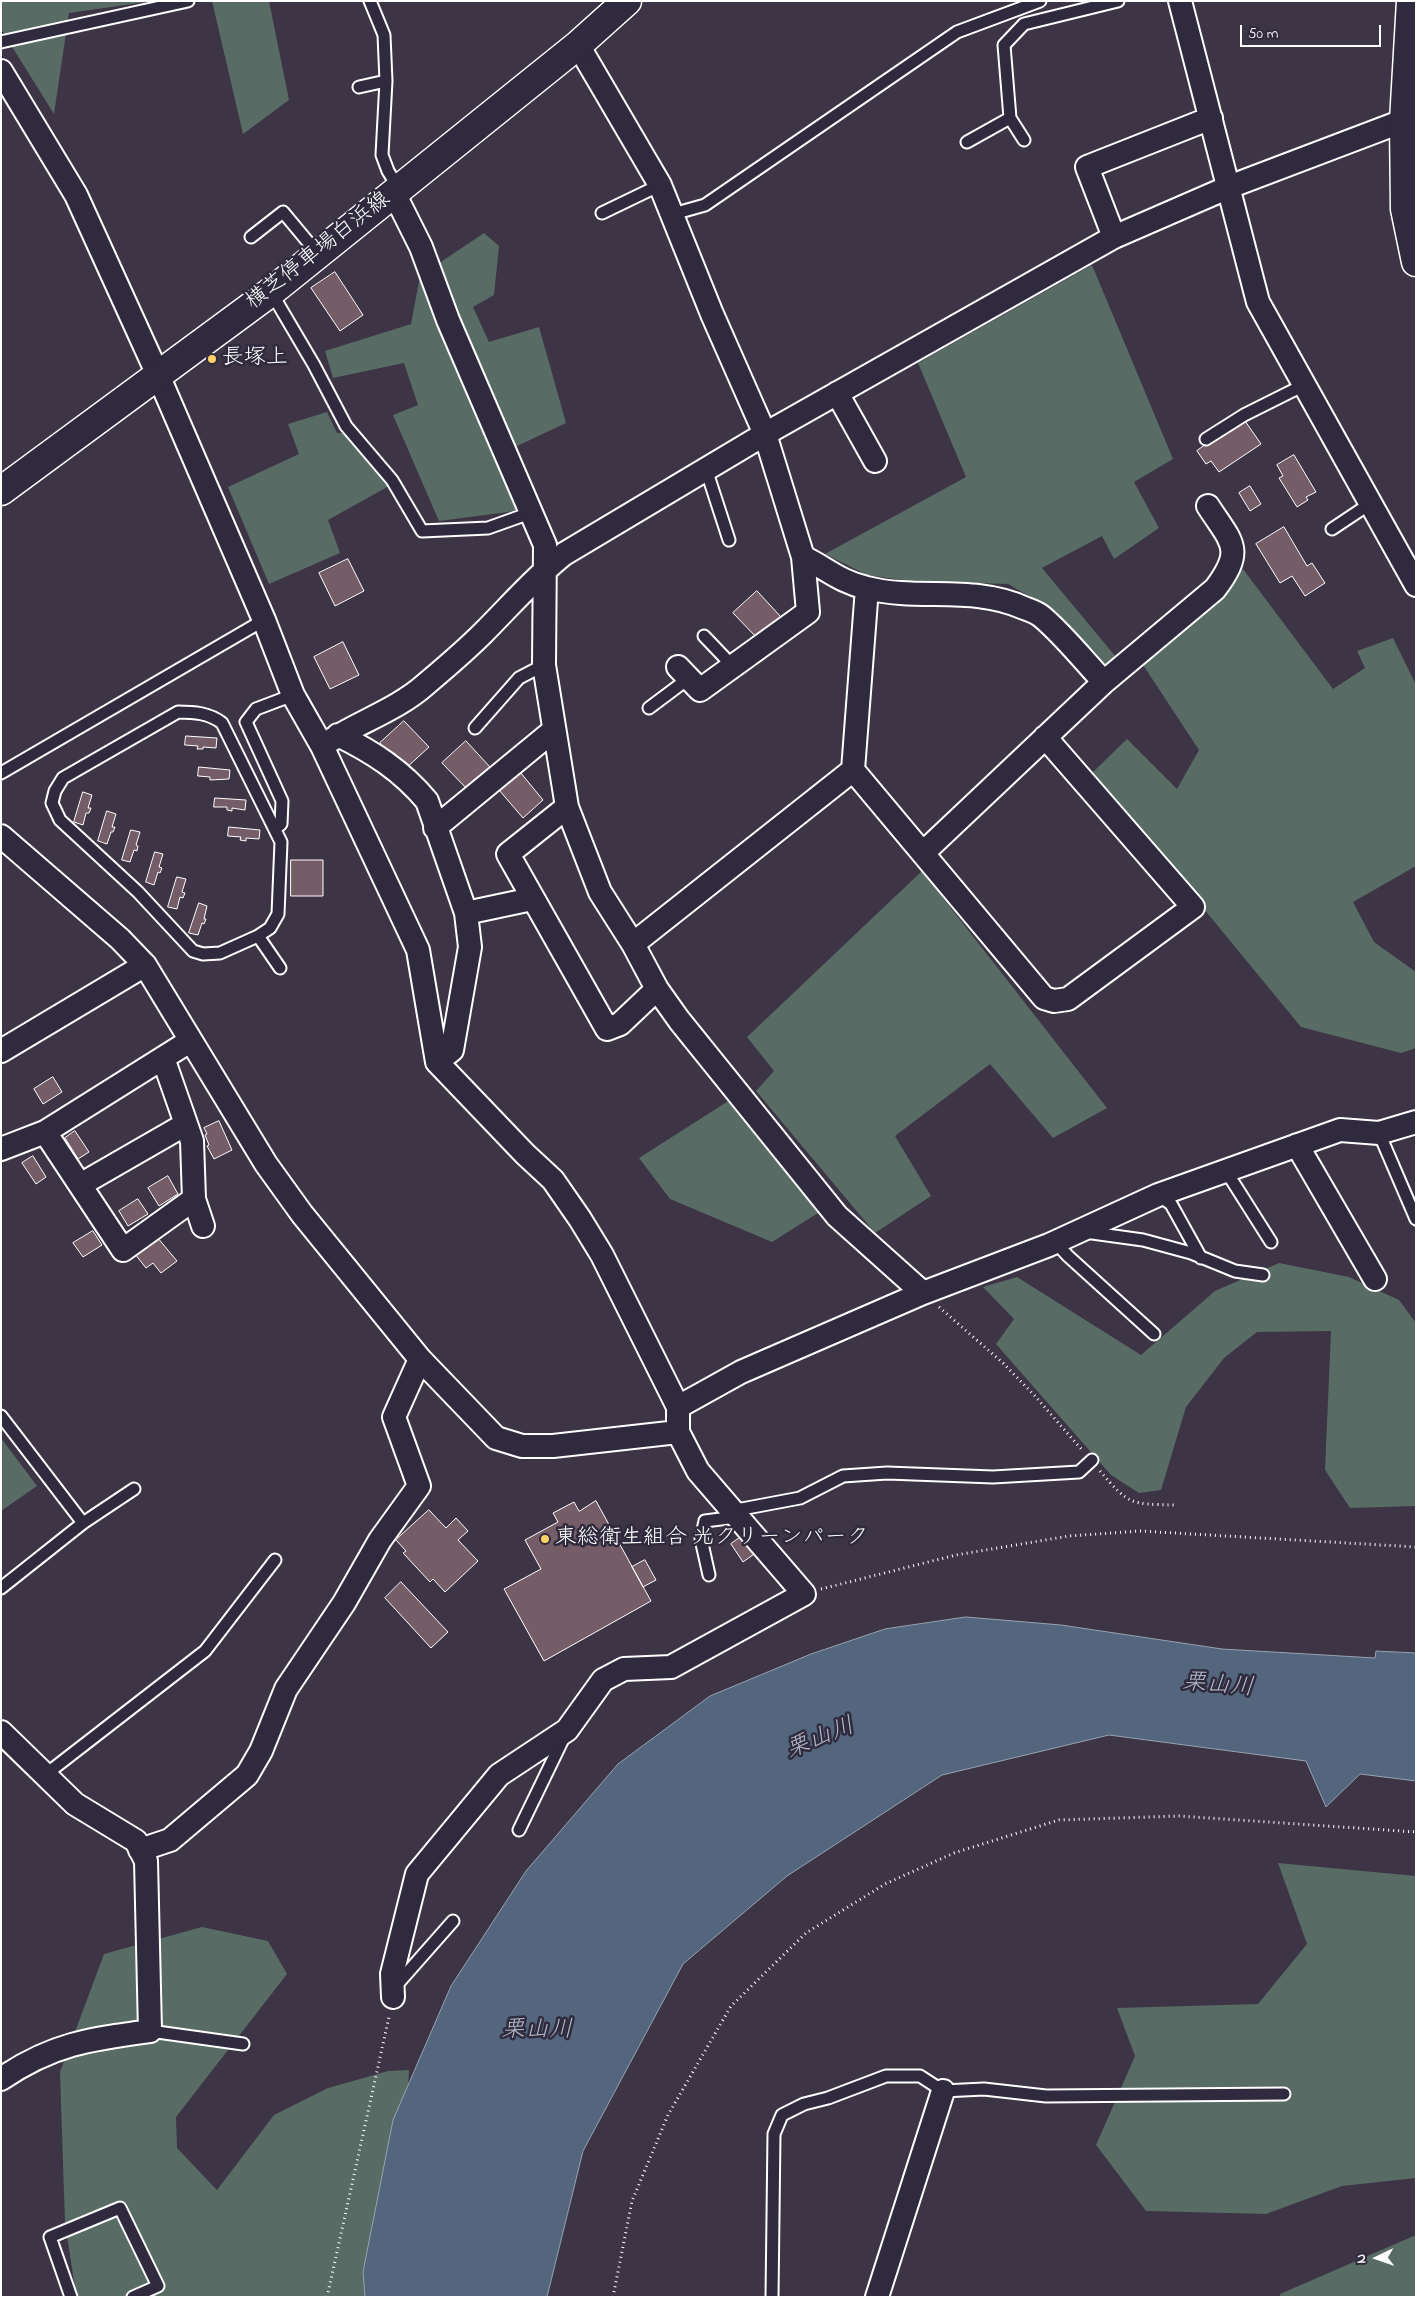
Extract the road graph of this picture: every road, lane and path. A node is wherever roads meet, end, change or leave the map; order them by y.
1 (188, 1) edge
2 (370, 1) edge
3 (628, 1) edge
4 (1040, 1) edge
5 (1118, 1) edge
6 (1180, 1) edge
7 (1411, 1) edge
8 (1, 42) edge
9 (578, 45) junction
10 (1, 71) edge
11 (386, 81) junction
12 (359, 87) dead end
13 (1010, 118) junction
14 (1211, 118) junction
15 (1410, 118) edge
16 (1024, 140) dead end
17 (967, 142) dead end
18 (660, 184) junction
19 (1229, 187) junction
20 (396, 191) junction
21 (602, 213) dead end
22 (673, 214) junction
23 (251, 237) dead end
24 (1114, 237) junction
25 (318, 254) junction
26 (1416, 262) edge
27 (271, 292) junction
28 (158, 375) junction
29 (1304, 385) junction
30 (837, 393) junction
31 (765, 434) junction
32 (1206, 439) dead end
33 (875, 461) dead end
34 (706, 469) junction
35 (4, 484) edge
36 (1372, 503) junction
37 (1208, 506) dead end
38 (530, 513) junction
39 (1332, 528) dead end
40 (729, 540) dead end
41 (803, 557) junction
42 (545, 568) junction
43 (1414, 579) edge
44 (867, 588) junction
45 (264, 620) junction
46 (704, 636) dead end
47 (544, 665) junction
48 (730, 669) junction
49 (684, 673) joint
50 (1104, 682) junction
51 (294, 695) junction
52 (649, 708) dead end
53 (476, 728) dead end
54 (554, 730) junction
55 (1045, 737) junction
56 (330, 741) junction
57 (853, 770) junction
58 (1, 773) edge
59 (567, 807) junction
60 (435, 828) junction
61 (275, 829) junction
62 (1, 836) edge
63 (923, 853) junction
64 (532, 898) junction
65 (466, 914) junction
66 (258, 936) junction
67 (633, 944) junction
68 (146, 965) junction
69 (280, 968) dead end
70 (657, 989) junction
71 (190, 1041) junction
72 (1, 1051) edge
73 (163, 1058) junction
74 (437, 1062) junction
75 (1416, 1122) edge
76 (186, 1124) junction
77 (45, 1132) junction
78 (1379, 1133) junction
79 (1297, 1145) junction
80 (1, 1149) edge
81 (1226, 1171) junction
82 (80, 1185) junction
83 (1158, 1195) junction
84 (194, 1199) junction
85 (1416, 1219) edge
86 (203, 1226) dead end
87 (1079, 1231) junction
88 (1055, 1242) junction
89 (1271, 1242) dead end
90 (1201, 1258) junction
91 (1263, 1275) dead end
92 (1375, 1279) dead end
93 (923, 1293) junction
94 (1154, 1334) dead end
95 (420, 1359) junction
96 (678, 1407) junction
97 (1, 1416) edge
98 (678, 1432) junction
99 (1092, 1460) junction
100 (134, 1489) dead end
101 (1174, 1505) dead end
102 (734, 1514) junction
103 (83, 1523) junction
104 (1416, 1547) edge
105 (275, 1560) dead end
106 (709, 1575) dead end
107 (1, 1588) edge
108 (804, 1594) junction
109 (567, 1730) junction
110 (1, 1732) edge
111 (45, 1775) junction
112 (519, 1830) dead end
113 (1416, 1832) edge
114 (140, 1850) junction
115 (454, 1921) dead end
116 (393, 1993) junction
117 (150, 2031) junction
118 (243, 2044) dead end
119 (1, 2078) edge
120 (943, 2091) junction
121 (1284, 2094) dead end
122 (71, 2297) edge
123 (133, 2297) edge
124 (327, 2297) edge
125 (613, 2297) edge
126 (772, 2297) edge
127 (877, 2297) edge

1 - 8 lane
2 - 11 lane
3 - 9 main road, 横芝停車場白浜線
4 - 22 lane
5 - 13 lane
6 - 14 street
7 - 15 main road
9 - 18 street
9 - 20 main road, 横芝停車場白浜線
10 - 28 street
11 - 12 lane
11 - 20 lane
13 - 16 lane
13 - 17 lane
14 - 19 street
14 - 24 street
15 - 19 street
15 - 26 main road
18 - 21 lane
18 - 22 street
19 - 24 street
19 - 29 street
20 - 25 main road, 横芝停車場白浜線
20 - 38 street
22 - 31 street
23 - 25 lane
24 - 30 street
25 - 27 main road, 横芝停車場白浜線
27 - 28 main road, 横芝停車場白浜線
27 - 38 lane
28 - 35 main road, 横芝停車場白浜線
28 - 45 street
29 - 32 lane
29 - 36 street
30 - 31 street
30 - 33 street
31 - 34 street
31 - 41 street
34 - 40 lane
34 - 42 street
36 - 39 lane
36 - 43 street
37 - 50 street
38 - 42 street
41 - 44 street
41 - 48 street
42 - 47 street
42 - 56 street
44 - 50 street
44 - 57 street
45 - 51 street
45 - 58 lane
46 - 48 lane
47 - 53 lane
47 - 54 street
48 - 49 street
49 - 52 lane
50 - 55 street
51 - 56 street
51 - 61 lane
54 - 59 street
54 - 60 street
55 - 63 street
55 - 63 street
56 - 60 street
56 - 74 street
57 - 63 street
57 - 67 street
59 - 64 street
59 - 67 street
60 - 65 street
61 - 66 lane
61 - 66 lane
62 - 68 street
64 - 65 street
64 - 70 street
65 - 74 street
66 - 69 lane
67 - 70 street
68 - 71 street
68 - 72 street
70 - 93 street
71 - 73 street
71 - 95 street
73 - 76 street
73 - 77 street
74 - 96 street
75 - 78 street
76 - 82 street
76 - 84 street
77 - 80 street
77 - 82 street
78 - 79 street
78 - 85 lane
79 - 81 street
79 - 92 street
81 - 83 street
81 - 89 lane
82 - 84 street
83 - 87 street
83 - 90 lane
84 - 86 street
87 - 88 street
87 - 90 lane
88 - 93 street
88 - 94 lane
90 - 91 lane
93 - 96 street
93 - 99 path
95 - 98 street
95 - 114 street
96 - 98 street
97 - 103 lane
98 - 102 street
99 - 101 path
99 - 102 lane
100 - 103 lane
102 - 106 lane
102 - 108 street
103 - 107 lane
104 - 108 path
105 - 111 lane
108 - 109 street
109 - 112 lane
109 - 116 street
110 - 111 street
111 - 114 street
113 - 125 path
114 - 117 street
115 - 116 lane
116 - 124 path
117 - 118 lane
117 - 119 street
120 - 121 lane
120 - 126 lane
120 - 127 street
122 - 123 lane

